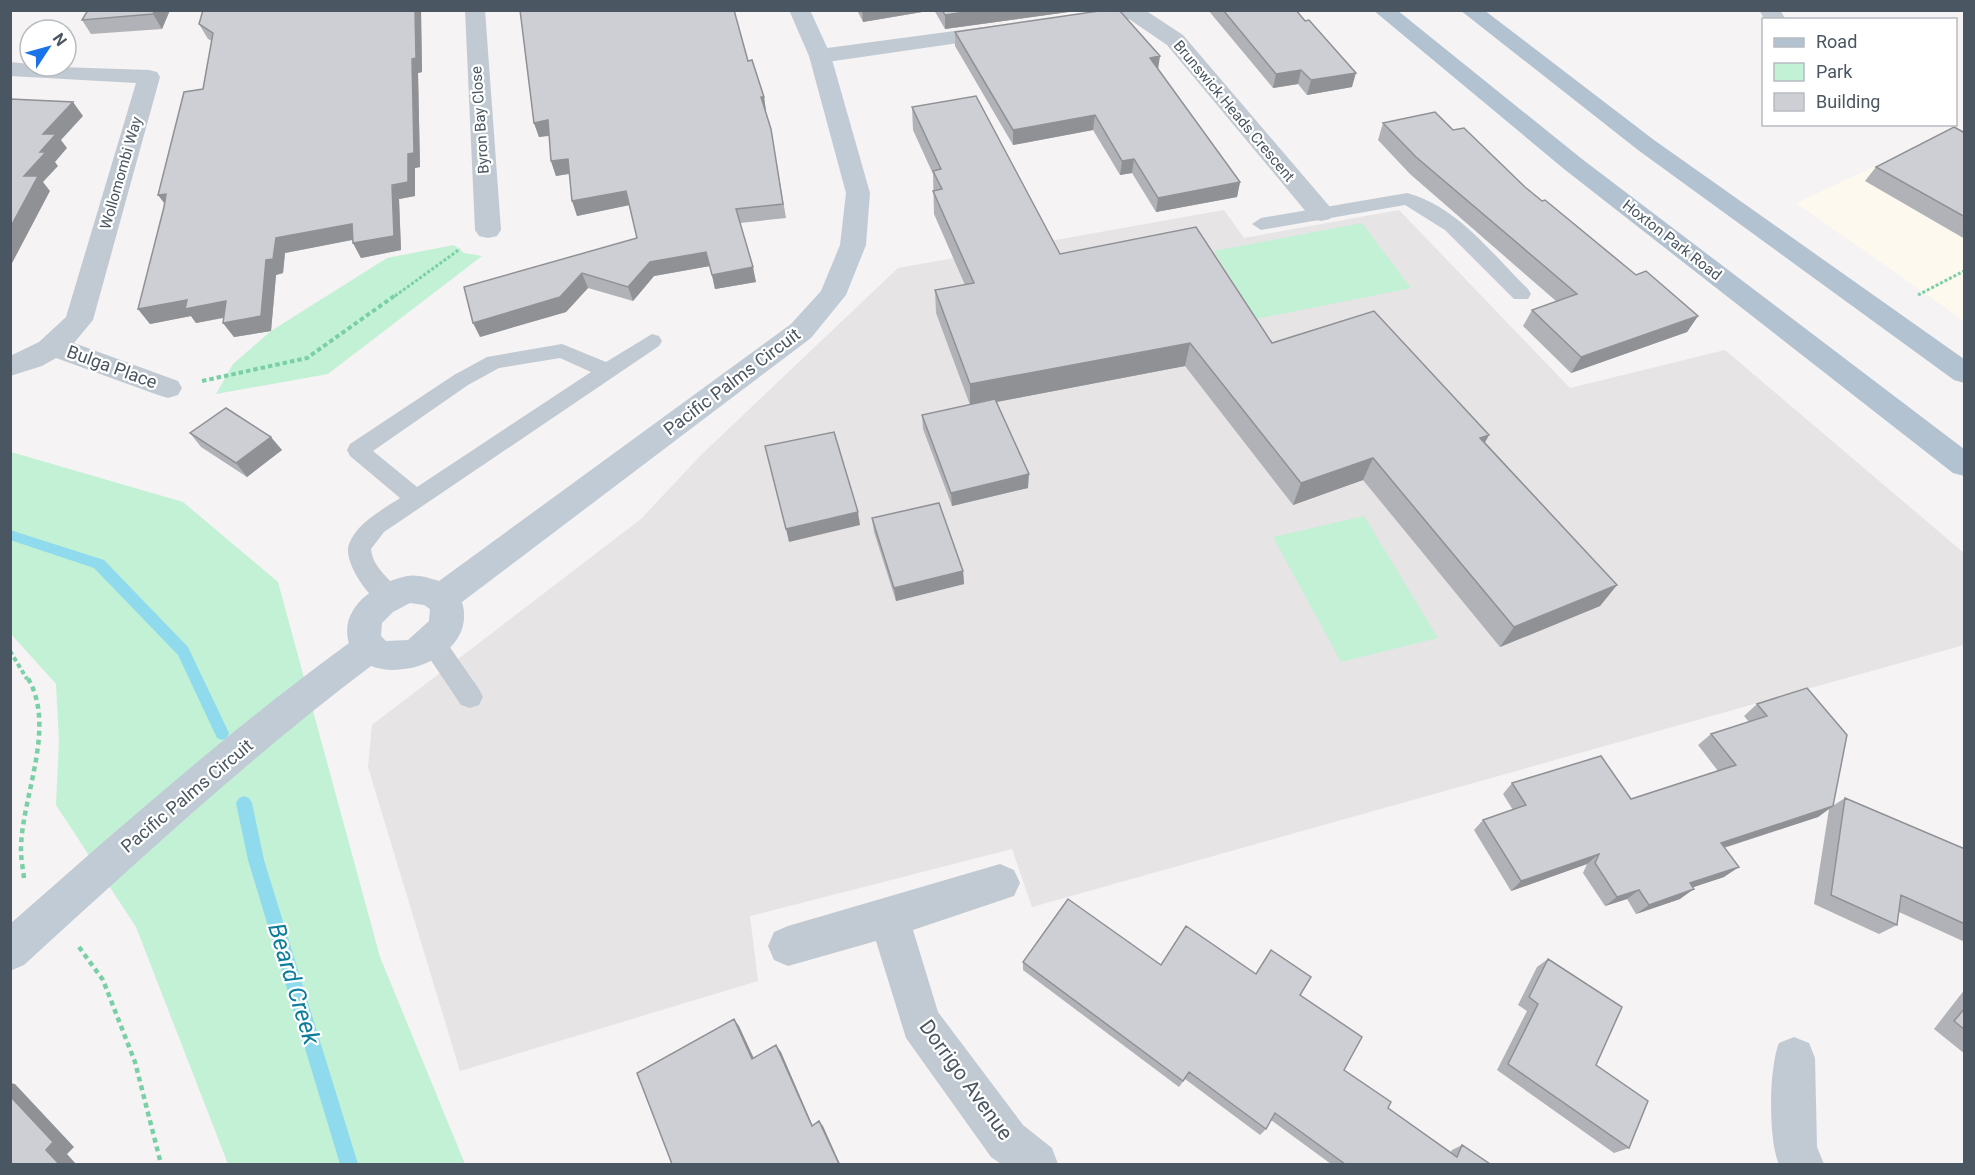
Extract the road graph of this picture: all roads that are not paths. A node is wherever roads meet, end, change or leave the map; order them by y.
1 (475, 10) edge
2 (799, 10) edge
3 (1383, 10) edge
4 (1470, 10) edge
5 (1050, 24) edge
6 (1015, 29) edge
7 (820, 56) junction
8 (10, 69) edge
9 (1321, 213) junction
10 (1261, 225) dead end
11 (488, 230) road end
12 (1521, 294) dead end
13 (652, 341) dead end
14 (55, 347) junction
15 (10, 366) edge
16 (607, 371) junction
17 (1965, 373) edge
18 (168, 388) road end
19 (1965, 465) edge
20 (416, 499) junction
21 (389, 596) junction
22 (443, 597) junction
23 (433, 643) junction
24 (369, 648) junction
25 (470, 697) dead end
26 (1000, 884) dead end
27 (889, 918) junction
28 (788, 946) dead end
29 (10, 951) edge
30 (1794, 1058) dead end
31 (1036, 1164) edge
32 (1802, 1164) edge

1 - 11 street, Byron Bay Close
2 - 7 street, Pacific Palms Circuit
3 - 19 main road, Hoxton Park Road
4 - 17 main road
5 - 9 street, Brunswick Heads Crescent
6 - 7 street
7 - 22 street, Pacific Palms Circuit
8 - 14 street, Wollomombi Way
9 - 10 lane
9 - 12 lane
13 - 16 lane
14 - 15 street, Wollomombi Way
14 - 18 street, Bulga Place
16 - 20 lane
16 - 20 lane
20 - 21 lane
21 - 22 street
21 - 24 street
22 - 23 street
23 - 24 street
23 - 25 lane
24 - 29 street, Pacific Palms Circuit
26 - 27 street
27 - 28 street
27 - 31 street, Dorrigo Avenue
30 - 32 street

